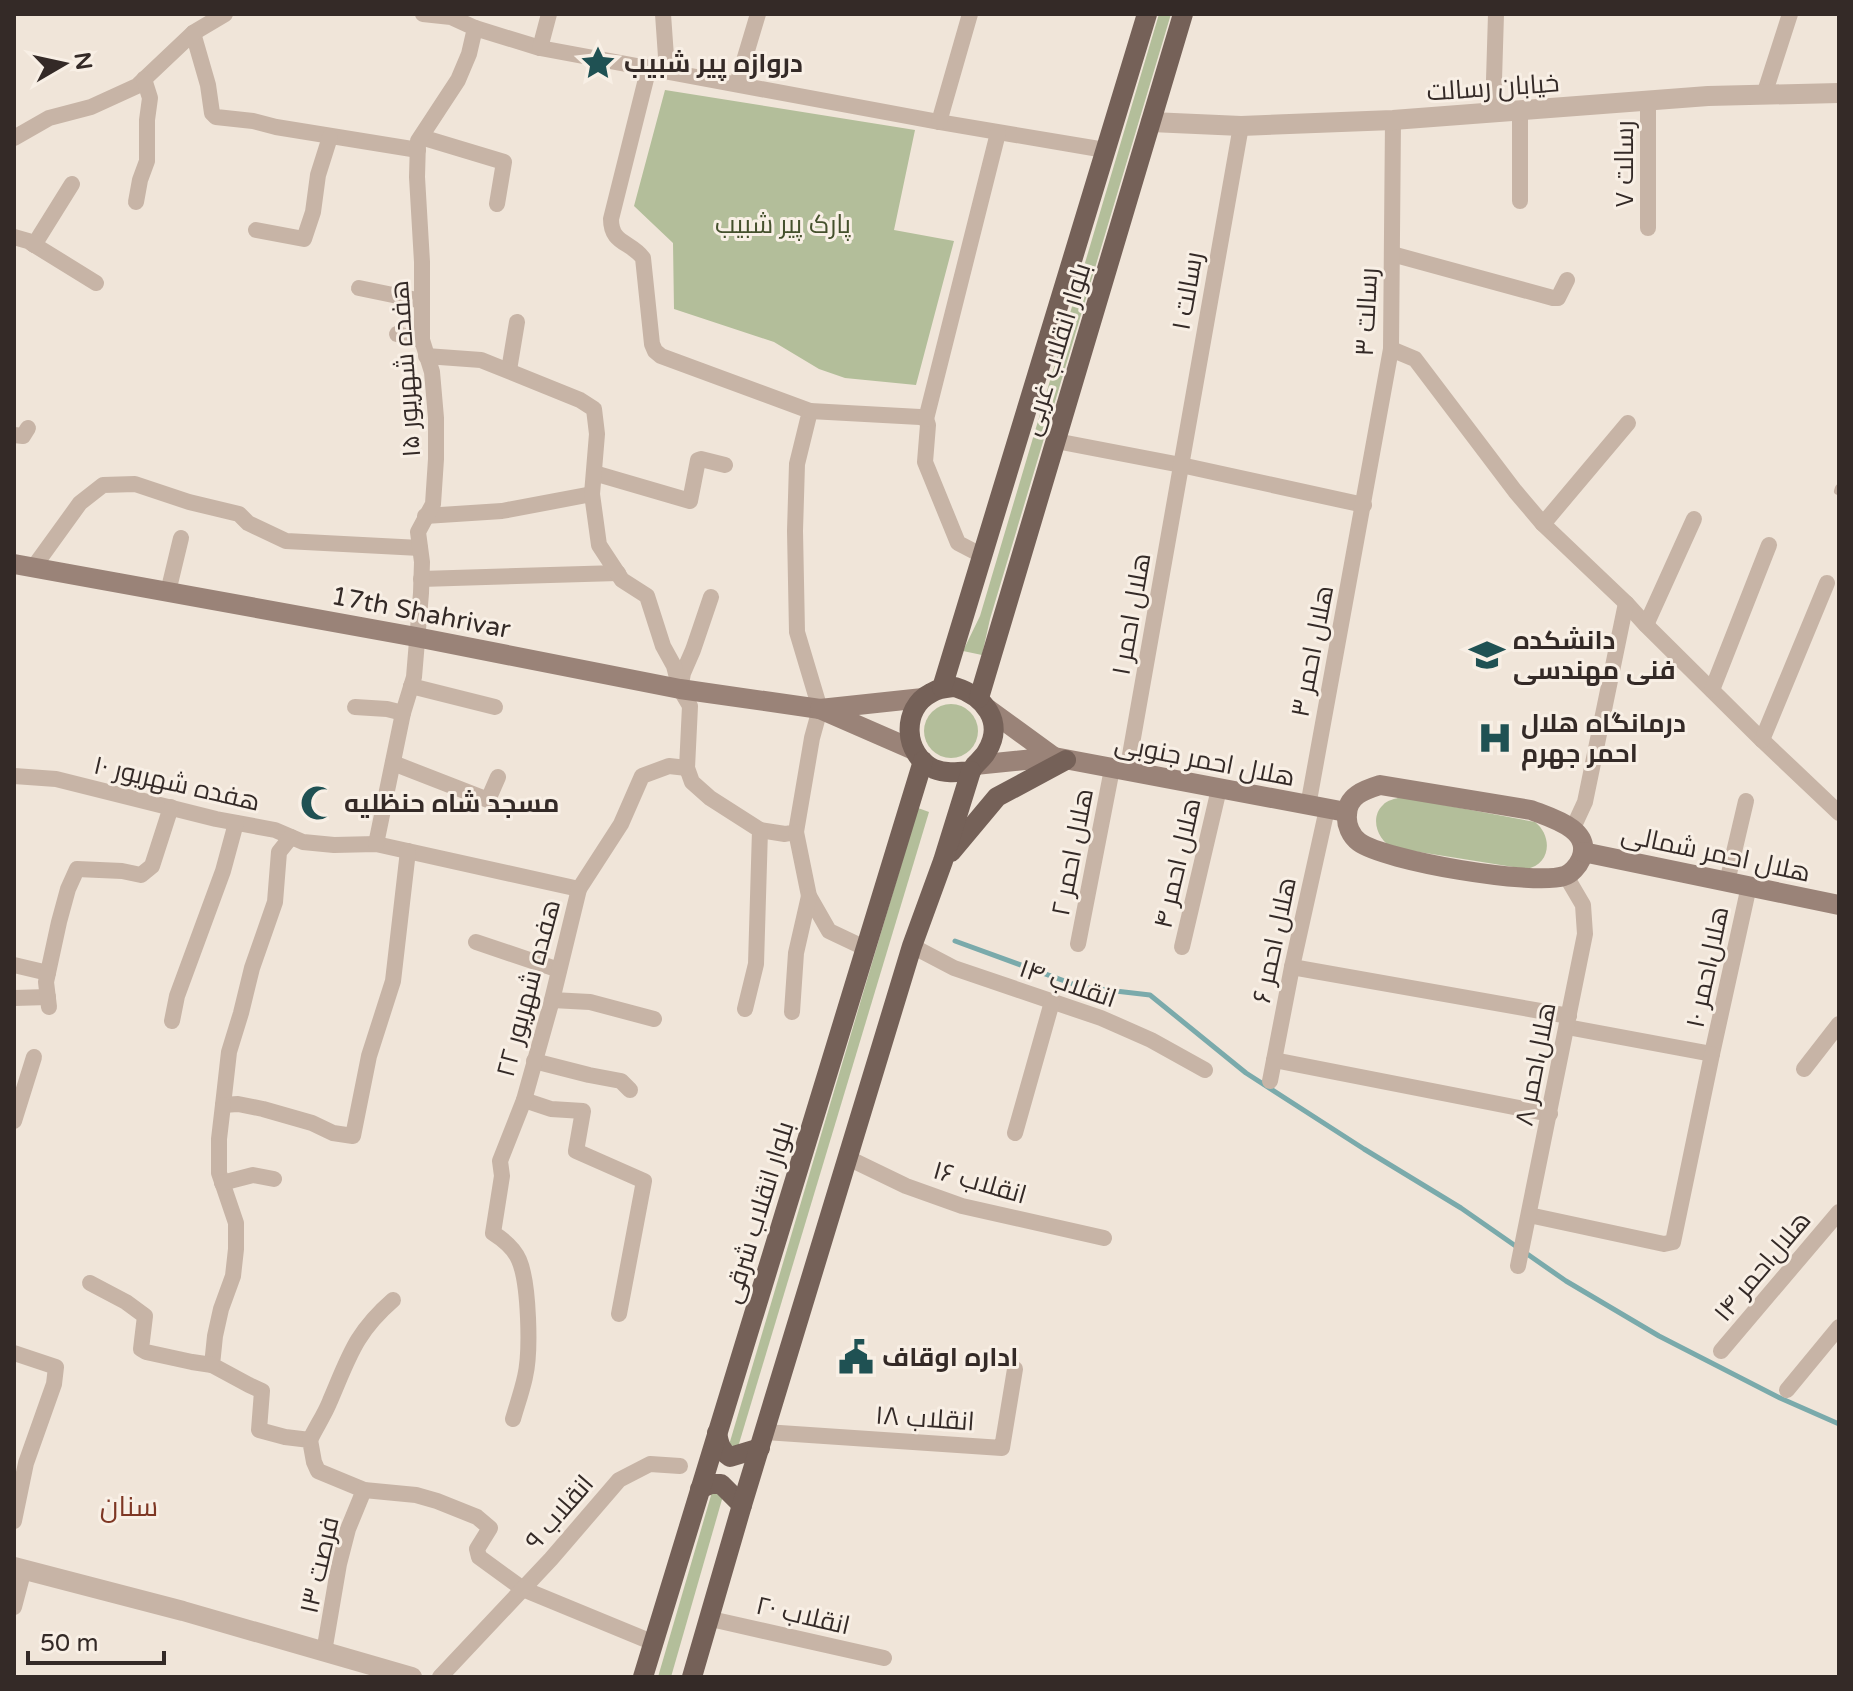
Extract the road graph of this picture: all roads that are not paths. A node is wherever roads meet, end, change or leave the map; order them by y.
1 (225, 14) edge
2 (423, 14) edge
3 (549, 14) edge
4 (663, 14) edge
5 (758, 14) edge
6 (970, 14) edge
7 (1147, 14) edge
8 (1183, 14) edge
9 (1496, 14) edge
10 (1790, 14) edge
11 (460, 20) edge
12 (193, 33) junction
13 (540, 48) junction
14 (649, 67) junction
15 (667, 71) junction
16 (144, 79) junction
17 (737, 84) junction
18 (1839, 93) edge
19 (1764, 95) junction
20 (1648, 101) junction
21 (1520, 111) junction
22 (1493, 113) junction
23 (1393, 120) junction
24 (939, 122) junction
25 (1151, 122) junction
26 (1241, 126) junction
27 (998, 133) junction
28 (330, 137) junction
29 (14, 138) edge
30 (419, 144) junction
31 (1105, 150) junction
32 (72, 184) dead end
33 (1520, 201) dead end
34 (136, 202) dead end
35 (497, 204) dead end
36 (1648, 228) dead end
37 (256, 230) dead end
38 (14, 237) edge
39 (34, 245) junction
40 (1392, 254) junction
41 (1567, 280) dead end
42 (96, 283) dead end
43 (359, 288) dead end
44 (422, 301) junction
45 (517, 322) dead end
46 (397, 334) dead end
47 (424, 348) junction
48 (1391, 349) junction
49 (509, 370) junction
50 (810, 411) junction
51 (926, 419) junction
52 (1628, 423) dead end
53 (1056, 441) junction
54 (725, 465) dead end
55 (1181, 465) junction
56 (594, 473) junction
57 (592, 494) junction
58 (1364, 505) junction
59 (425, 516) junction
60 (1694, 519) dead end
61 (1543, 524) junction
62 (181, 538) dead end
63 (1769, 545) dead end
64 (420, 548) junction
65 (983, 556) junction
66 (24, 566) edge
67 (618, 573) junction
68 (421, 579) junction
69 (1827, 583) dead end
70 (168, 592) junction
71 (711, 597) dead end
72 (1626, 603) junction
73 (1646, 625) junction
74 (416, 637) junction
75 (411, 686) junction
76 (942, 688) junction
77 (680, 689) junction
78 (1712, 690) junction
79 (923, 698) junction
80 (983, 704) junction
81 (355, 707) dead end
82 (495, 707) dead end
83 (820, 709) junction
84 (403, 713) junction
85 (1762, 740) junction
86 (918, 756) junction
87 (1060, 758) junction
88 (393, 763) junction
89 (687, 768) junction
90 (973, 768) junction
91 (1120, 771) junction
92 (14, 776) edge
93 (498, 777) dead end
94 (1219, 789) junction
95 (1746, 801) dead end
96 (171, 807) junction
97 (1327, 809) junction
98 (1839, 813) edge
99 (236, 823) junction
100 (1573, 828) junction
101 (760, 830) junction
102 (796, 832) junction
103 (291, 837) junction
104 (376, 844) junction
105 (408, 851) junction
106 (1583, 852) junction
107 (943, 861) junction
108 (1566, 876) junction
109 (1727, 882) junction
110 (1749, 886) junction
111 (579, 889) junction
112 (809, 896) junction
113 (1839, 905) edge
114 (476, 942) dead end
115 (1078, 944) dead end
116 (912, 946) junction
117 (1182, 947) dead end
118 (867, 949) junction
119 (14, 965) edge
120 (1292, 967) junction
121 (559, 970) junction
122 (48, 973) junction
123 (14, 998) edge
124 (552, 1000) junction
125 (1052, 1002) junction
126 (745, 1009) dead end
127 (792, 1012) dead end
128 (654, 1019) dead end
129 (172, 1021) dead end
130 (1568, 1021) junction
131 (1839, 1024) edge
132 (1712, 1054) junction
133 (34, 1057) dead end
134 (1274, 1060) junction
135 (534, 1061) junction
136 (1804, 1069) dead end
137 (1205, 1070) dead end
138 (1270, 1081) dead end
139 (630, 1090) dead end
140 (524, 1100) junction
141 (223, 1105) junction
142 (1550, 1114) junction
143 (14, 1121) edge
144 (1015, 1133) dead end
145 (848, 1158) junction
146 (274, 1179) dead end
147 (222, 1183) junction
148 (1839, 1212) edge
149 (1529, 1215) junction
150 (1104, 1238) dead end
151 (1518, 1266) dead end
152 (90, 1283) dead end
153 (393, 1300) dead end
154 (619, 1314) dead end
155 (1839, 1327) edge
156 (1721, 1351) dead end
157 (14, 1353) edge
158 (212, 1365) junction
159 (1015, 1369) dead end
160 (1787, 1390) dead end
161 (513, 1419) dead end
162 (717, 1433) junction
163 (310, 1440) junction
164 (762, 1440) junction
165 (680, 1466) dead end
166 (700, 1489) junction
167 (364, 1490) junction
168 (742, 1505) junction
169 (14, 1521) edge
170 (19, 1568) edge
171 (523, 1589) junction
172 (14, 1607) edge
173 (711, 1619) junction
174 (654, 1643) junction
175 (324, 1652) junction
176 (884, 1658) dead end
177 (412, 1677) edge
178 (440, 1677) edge
179 (643, 1677) edge
180 (692, 1677) edge

1 - 12 street
2 - 11 street
3 - 13 street
4 - 15 street
5 - 17 street
6 - 24 street
7 - 31 main road, بلوار انقلاب غربی
8 - 25 main road, بلوار انقلاب غربی
9 - 22 street
10 - 19 street
11 - 13 street
11 - 30 street
12 - 16 street
12 - 28 street
13 - 14 street
14 - 15 street
14 - 50 street
15 - 17 street
16 - 29 street
16 - 34 street
17 - 24 street
18 - 19 street, خیابان رسالت
19 - 20 street, خیابان رسالت
20 - 21 street, خیابان رسالت
20 - 36 street, رسالت ۷
21 - 22 street, خیابان رسالت
21 - 33 street
22 - 23 street, خیابان رسالت
23 - 26 street, خیابان رسالت
23 - 40 street, رسالت ۳
24 - 27 street
25 - 26 street, خیابان رسالت
25 - 53 main road, بلوار انقلاب غربی
26 - 55 street, رسالت ۱
27 - 31 street
27 - 51 street
28 - 30 street
28 - 37 street
30 - 35 street
30 - 44 street, هفده شهریور ۱۵
31 - 65 main road, بلوار انقلاب غربی
32 - 39 street
38 - 39 street
39 - 42 street
40 - 41 street
40 - 48 street, رسالت ۳
43 - 44 street
44 - 47 street, هفده شهریور ۱۵
45 - 49 street
46 - 47 street
47 - 49 street
47 - 59 street, هفده شهریور ۱۵
48 - 58 street, رسالت ۳
48 - 61 street
49 - 56 street
50 - 51 street
50 - 83 street
51 - 65 street
52 - 61 street
53 - 55 street
53 - 80 main road, بلوار انقلاب غربی
54 - 56 street
55 - 58 street
55 - 91 street, هلال احمر ۱
56 - 57 street
57 - 59 street
57 - 67 street
58 - 97 street, هلال احمر ۳
59 - 64 street, هفده شهریور ۱۵
60 - 73 street
61 - 72 street
62 - 70 street
63 - 78 street
64 - 66 street
64 - 68 street, هفده شهریور ۱۵
65 - 76 main road, بلوار انقلاب غربی
66 - 70 main road, 17th Shahrivar
67 - 68 street
67 - 77 street
68 - 74 street, هفده شهریور ۱۵
69 - 85 street
70 - 74 main road, 17th Shahrivar
71 - 77 street
72 - 73 street
72 - 100 street
73 - 78 street
74 - 75 street, هفده شهریور ۱۵
74 - 77 main road, 17th Shahrivar
75 - 82 street
75 - 84 street, هفده شهریور ۱۵
76 - 79 main road
76 - 80 main road
77 - 83 main road, 17th Shahrivar
77 - 89 street
78 - 85 street
79 - 83 main road
79 - 86 main road
80 - 87 main road, هلال احمر جنوبی
80 - 90 main road
81 - 84 street
83 - 86 main road
83 - 102 street
84 - 88 street, هفده شهریور ۱۵
85 - 98 street
86 - 90 main road
86 - 118 main road, بلوار انقلاب شرقی
87 - 90 main road, هلال احمر جنوبی
87 - 91 main road, هلال احمر جنوبی
87 - 107 main road
88 - 93 street
88 - 104 street, هفده شهریور ۱۵
89 - 101 street
89 - 111 street, هفده شهریور ۲۲
90 - 107 main road
91 - 94 main road, هلال احمر جنوبی
91 - 115 street, هلال احمر ۲
92 - 96 street, هفده شهریور ۱۰
94 - 97 main road, هلال احمر جنوبی
94 - 117 street, هلال احمر ۴
95 - 109 street
96 - 99 street, هفده شهریور ۱۰
96 - 122 street
97 - 100 main road
97 - 108 main road
97 - 120 street, هلال احمر ۶
99 - 103 street, هفده شهریور ۱۰
99 - 129 street
100 - 106 main road
101 - 102 street
101 - 126 street
102 - 112 street
103 - 104 street, هفده شهریور ۱۰
103 - 141 street
104 - 105 street, هفده شهریور ۲۲
105 - 111 street, هفده شهریور ۲۲
105 - 141 street
106 - 108 main road
106 - 109 main road, هلال احمر شمالی
107 - 116 main road
108 - 130 street, هلال‌احمر ۸
109 - 110 main road, هلال احمر شمالی
110 - 113 main road, هلال احمر شمالی
110 - 132 street, هلال‌احمر ۱۰
111 - 121 street, هفده شهریور ۲۲
112 - 118 street
112 - 127 street
114 - 121 street
116 - 125 street, انقلاب ۱۴
116 - 145 main road
118 - 162 main road, بلوار انقلاب شرقی
119 - 122 street
120 - 130 street, هلال‌احمر ۱۰
120 - 134 street, هلال احمر ۶
121 - 124 street, هفده شهریور ۲۲
122 - 123 street
124 - 128 street
124 - 135 street, هفده شهریور ۲۲
125 - 137 street, انقلاب ۱۴
125 - 144 street
130 - 132 street, هلال‌احمر ۱۰
130 - 142 street, هلال‌احمر ۸
131 - 136 street
132 - 149 street
133 - 143 street
134 - 138 street, هلال احمر ۶
134 - 142 street
135 - 139 street
135 - 140 street, هفده شهریور ۲۲
140 - 154 street, هفده شهریور ۲۲
140 - 161 street, هفده شهریور ۲۲
141 - 147 street
142 - 149 street, هلال‌احمر ۸
145 - 150 street, انقلاب ۱۶
145 - 164 main road
146 - 147 street
147 - 158 street
148 - 156 street, هلال‌احمر ۱۴
149 - 151 street, هلال‌احمر ۸
152 - 158 street
153 - 163 street
155 - 160 street
157 - 169 street
158 - 163 street
159 - 164 street, انقلاب ۱۸
162 - 164 main road
162 - 166 main road, بلوار انقلاب شرقی
163 - 167 street
164 - 168 main road
165 - 171 street, انقلاب ۹
166 - 168 main road
166 - 174 main road, بلوار انقلاب شرقی
167 - 171 street
167 - 175 street, فرصت ۱۳
168 - 173 main road
170 - 172 street
170 - 175 street
171 - 174 street
171 - 178 street, انقلاب ۹
173 - 176 street, انقلاب ۲۰
173 - 180 main road
174 - 179 main road, بلوار انقلاب شرقی
175 - 177 street

